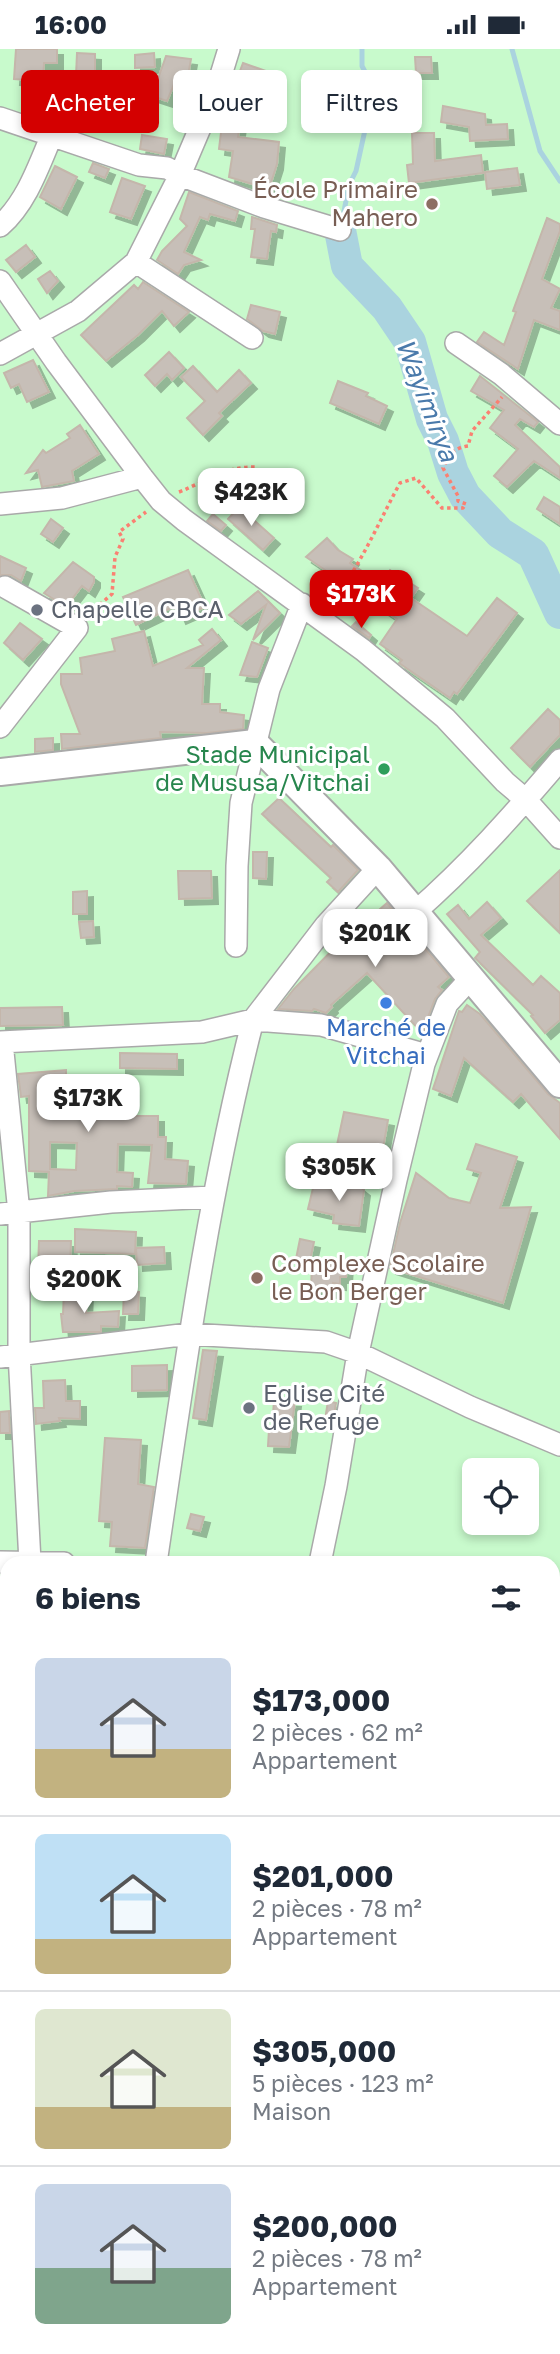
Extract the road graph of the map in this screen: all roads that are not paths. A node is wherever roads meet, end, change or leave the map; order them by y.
1 (229, 49) edge
2 (0, 118) edge
3 (51, 137) junction
4 (180, 175) junction
5 (0, 226) edge
6 (340, 230) dead end
7 (136, 262) junction
8 (0, 281) edge
9 (37, 335) junction
10 (251, 338) dead end
11 (456, 343) dead end
12 (0, 354) edge
13 (560, 424) edge
14 (142, 477) junction
15 (0, 504) edge
16 (5, 587) dead end
17 (310, 611) junction
18 (0, 726) edge
19 (255, 743) junction
20 (560, 759) edge
21 (0, 772) edge
22 (526, 800) junction
23 (560, 838) edge
24 (378, 869) junction
25 (414, 913) junction
26 (236, 946) dead end
27 (470, 979) junction
28 (253, 1020) junction
29 (1, 1042) edge
30 (427, 1055) junction
31 (560, 1084) edge
32 (212, 1197) junction
33 (9, 1214) edge
34 (189, 1334) junction
35 (358, 1353) junction
36 (9, 1355) edge
37 (560, 1445) edge
38 (29, 1556) edge
39 (157, 1556) edge
40 (321, 1556) edge

1 - 4 street
2 - 3 street
3 - 4 street
3 - 5 street
4 - 6 street
4 - 7 street
7 - 9 street
7 - 10 street
8 - 9 street
9 - 12 street
9 - 14 street
11 - 13 street
14 - 15 street
14 - 17 street
16 - 18 street
17 - 19 street
17 - 22 street
19 - 21 street
19 - 24 street
19 - 26 street
20 - 22 street
22 - 23 street
22 - 25 street
24 - 25 street
24 - 28 street
25 - 27 street
27 - 30 street
27 - 31 street
28 - 29 street
28 - 30 street
28 - 32 street
29 - 33 street
30 - 35 street
32 - 33 street
32 - 34 street
33 - 36 street
34 - 35 street
34 - 36 street
34 - 39 street
35 - 37 street
35 - 40 street
36 - 38 street

